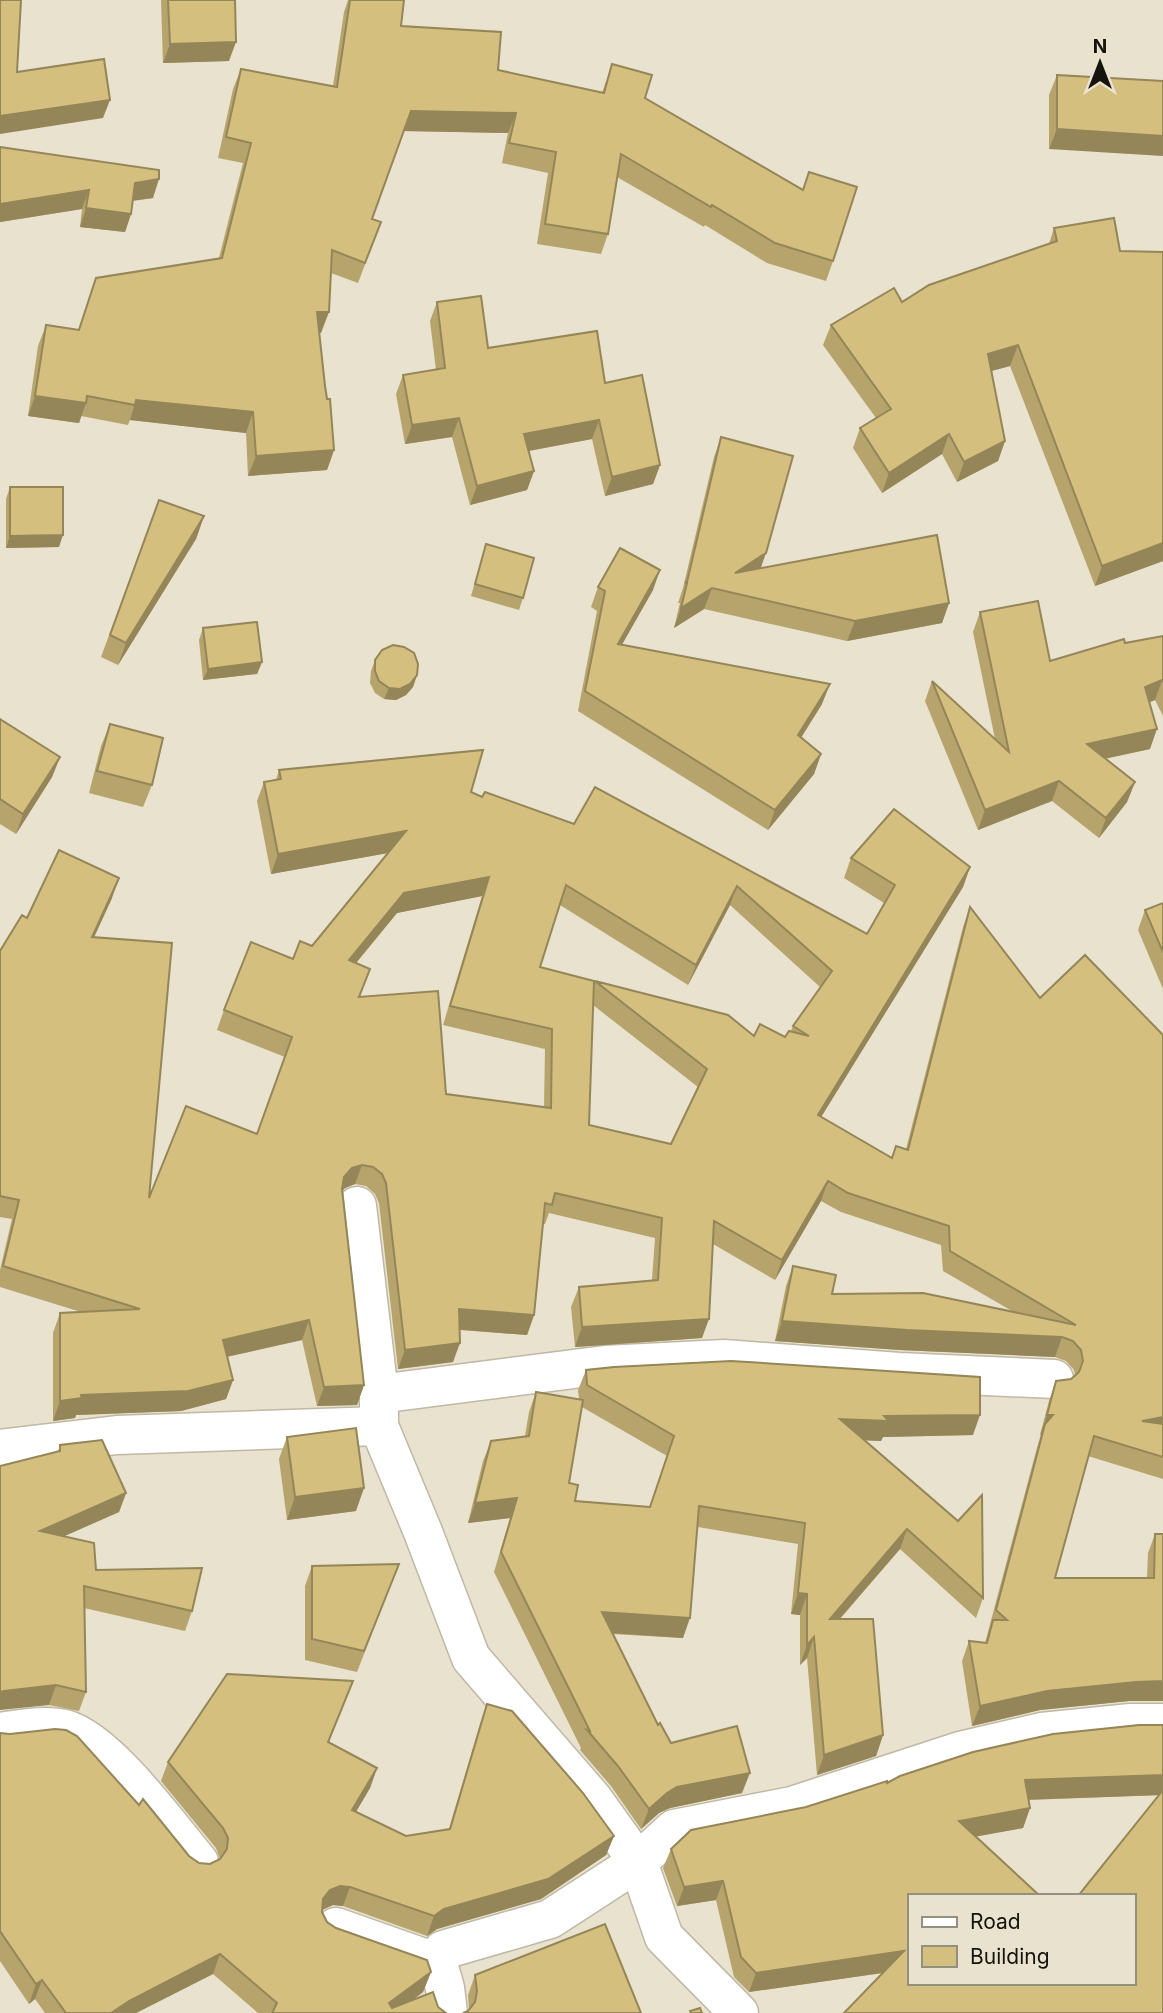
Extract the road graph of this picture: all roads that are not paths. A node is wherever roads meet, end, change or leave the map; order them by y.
1 (357, 1206) dead end
2 (1054, 1379) edge
3 (379, 1410) junction
4 (0, 1449) edge
5 (1163, 1724) edge
6 (0, 1732) edge
7 (199, 1861) edge
8 (638, 1862) junction
9 (336, 1927) edge
10 (438, 1964) junction
11 (448, 2013) edge
12 (739, 2013) edge

1 - 3 street
2 - 3 street
3 - 4 street
3 - 8 street
5 - 8 street
6 - 7 street
8 - 10 street
8 - 12 street
9 - 10 street
10 - 11 street

